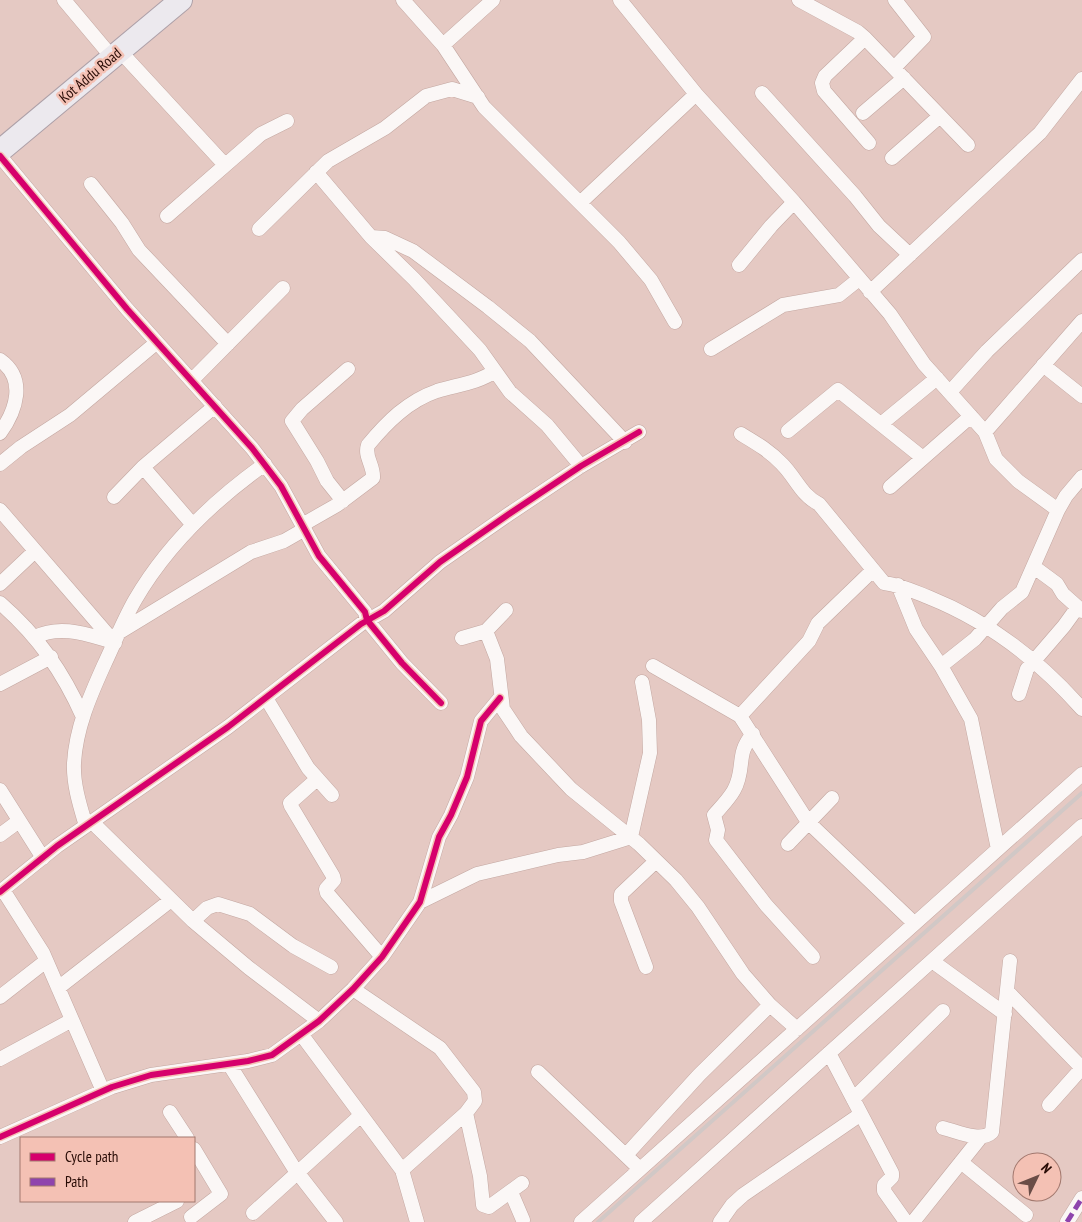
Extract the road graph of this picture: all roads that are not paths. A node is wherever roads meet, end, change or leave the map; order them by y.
1 (64, 0) edge
2 (181, 0) edge
3 (403, 0) edge
4 (494, 0) edge
5 (620, 0) edge
6 (799, 0) edge
7 (895, 0) edge
8 (865, 38) junction
9 (443, 45) junction
10 (115, 53) junction
11 (899, 73) junction
12 (1082, 79) edge
13 (762, 93) dead end
14 (696, 94) junction
15 (478, 97) junction
16 (863, 113) dead end
17 (940, 116) junction
18 (287, 120) dead end
19 (869, 143) dead end
20 (968, 145) dead end
21 (1, 149) edge
22 (892, 158) dead end
23 (226, 165) junction
24 (316, 172) junction
25 (91, 184) dead end
26 (581, 202) junction
27 (794, 202) junction
28 (167, 216) dead end
29 (259, 229) dead end
30 (371, 237) junction
31 (910, 255) junction
32 (1082, 260) edge
33 (739, 265) dead end
34 (859, 279) junction
35 (283, 288) dead end
36 (870, 292) junction
37 (1082, 321) edge
38 (675, 322) dead end
39 (156, 343) junction
40 (228, 344) junction
41 (711, 349) dead end
42 (0, 360) edge
43 (1043, 365) junction
44 (348, 369) dead end
45 (495, 371) junction
46 (937, 378) junction
47 (192, 380) junction
48 (950, 392) junction
49 (1082, 396) edge
50 (215, 406) junction
51 (971, 416) junction
52 (882, 424) junction
53 (788, 431) dead end
54 (639, 432) dead end
55 (985, 432) junction
56 (0, 434) edge
57 (741, 434) dead end
58 (624, 442) junction
59 (923, 458) junction
60 (0, 464) edge
61 (265, 464) junction
62 (581, 466) junction
63 (143, 467) junction
64 (1082, 477) edge
65 (890, 487) dead end
66 (114, 497) dead end
67 (343, 501) junction
68 (0, 510) edge
69 (1058, 510) junction
70 (193, 525) junction
71 (303, 527) junction
72 (35, 551) junction
73 (1034, 567) junction
74 (872, 571) junction
75 (0, 584) edge
76 (898, 585) junction
77 (0, 603) edge
78 (506, 610) dead end
79 (1080, 610) edge
80 (367, 620) junction
81 (989, 626) junction
82 (486, 631) junction
83 (35, 637) junction
84 (116, 638) junction
85 (462, 638) dead end
86 (51, 657) junction
87 (1035, 660) junction
88 (653, 666) dead end
89 (941, 666) junction
90 (642, 682) dead end
91 (0, 684) edge
92 (1019, 694) dead end
93 (266, 698) junction
94 (500, 698) junction
95 (441, 703) dead end
96 (1082, 709) edge
97 (740, 716) junction
98 (83, 717) junction
99 (753, 734) junction
100 (1082, 774) edge
101 (317, 779) junction
102 (0, 790) edge
103 (332, 795) dead end
104 (832, 798) dead end
105 (19, 821) junction
106 (808, 822) junction
107 (89, 824) junction
108 (1082, 826) edge
109 (0, 836) edge
110 (630, 837) junction
111 (788, 844) dead end
112 (998, 849) junction
113 (43, 858) junction
114 (656, 861) junction
115 (1, 891) edge
116 (171, 900) junction
117 (420, 902) junction
118 (193, 921) junction
119 (914, 924) junction
120 (382, 957) junction
121 (812, 957) dead end
122 (46, 961) junction
123 (932, 961) junction
124 (1010, 961) dead end
125 (331, 967) dead end
126 (646, 968) dead end
127 (58, 988) junction
128 (353, 989) junction
129 (1008, 991) junction
130 (0, 997) edge
131 (770, 1005) junction
132 (943, 1011) dead end
133 (1005, 1014) junction
134 (72, 1020) junction
135 (319, 1021) junction
136 (797, 1028) junction
137 (301, 1034) junction
138 (829, 1053) junction
139 (0, 1059) edge
140 (229, 1064) junction
141 (1082, 1068) edge
142 (538, 1072) dead end
143 (103, 1091) junction
144 (853, 1099) junction
145 (1049, 1105) dead end
146 (170, 1112) dead end
147 (466, 1113) junction
148 (861, 1114) junction
149 (361, 1115) junction
150 (943, 1128) dead end
151 (0, 1137) edge
152 (186, 1137) edge
153 (981, 1137) junction
154 (195, 1151) edge
155 (626, 1155) junction
156 (961, 1162) junction
157 (640, 1169) junction
158 (402, 1170) junction
159 (298, 1174) junction
160 (1082, 1198) edge
161 (175, 1202) edge
162 (183, 1202) edge
163 (253, 1213) dead end
164 (1026, 1215) dead end
165 (193, 1219) edge
166 (523, 1220) dead end
167 (135, 1222) edge
168 (336, 1222) edge
169 (417, 1222) edge
170 (581, 1222) edge
171 (641, 1222) edge
172 (720, 1222) edge
173 (906, 1222) edge
174 (913, 1222) edge
175 (1067, 1222) edge

1 - 10 street
2 - 10 main road, Kot Addu Road
3 - 9 street
4 - 9 street
5 - 14 street
6 - 8 street
7 - 11 street
8 - 11 street
8 - 19 street
9 - 15 street
10 - 21 main road, Kot Addu Road
10 - 23 street
11 - 16 street
11 - 17 street
12 - 31 street
13 - 31 street
14 - 26 street
14 - 27 street
15 - 24 street
15 - 26 street
17 - 20 street
17 - 22 street
18 - 23 street
21 - 39 street
23 - 28 street
24 - 29 street
24 - 30 street
25 - 40 street
26 - 38 street
27 - 33 street
27 - 34 street
30 - 45 street
30 - 58 street
31 - 36 street
32 - 48 street
34 - 36 street
34 - 41 street
35 - 40 street
36 - 46 street
37 - 43 street
39 - 47 street
39 - 60 street
40 - 47 street
42 - 56 street
43 - 49 street
43 - 55 street
44 - 67 street
45 - 62 street
45 - 67 street
46 - 48 street
46 - 52 street
47 - 50 street
48 - 51 street
50 - 61 street
50 - 63 street
51 - 55 street
51 - 59 street
52 - 53 street
52 - 59 street
54 - 58 street
55 - 69 street
57 - 74 street
58 - 62 street
59 - 65 street
61 - 70 street
61 - 71 street
62 - 80 street
63 - 66 street
63 - 70 street
64 - 69 street
67 - 71 street
68 - 72 street
69 - 73 street
70 - 84 street
71 - 80 street
71 - 84 street
72 - 75 street
72 - 84 street
73 - 79 street
73 - 81 street
74 - 76 street
74 - 97 street
76 - 81 street
76 - 89 street
77 - 83 street
78 - 82 street
79 - 87 street
80 - 93 street
80 - 95 street
81 - 87 street
81 - 89 street
82 - 85 street
82 - 94 street
83 - 84 street
83 - 86 street
84 - 98 street
86 - 91 street
86 - 98 street
87 - 92 street
87 - 96 street
88 - 97 street
89 - 112 street
90 - 110 street
93 - 101 street
93 - 107 street
94 - 110 street
94 - 117 street
97 - 99 street
98 - 107 street
99 - 106 street
99 - 121 street
100 - 112 street
101 - 103 street
101 - 120 street
102 - 105 street
104 - 106 street
105 - 109 street
105 - 113 street
106 - 111 street
106 - 119 street
107 - 113 street
107 - 116 street
108 - 123 street
110 - 114 street
110 - 117 street
112 - 119 street
113 - 115 street
114 - 126 street
114 - 131 street
115 - 122 street
116 - 118 street
116 - 127 street
117 - 120 street
118 - 125 street
118 - 135 street
119 - 136 street
120 - 128 street
122 - 127 street
122 - 130 street
123 - 133 street
123 - 138 street
124 - 129 street
127 - 134 street
128 - 135 street
128 - 147 street
129 - 133 street
129 - 141 street
131 - 136 street
131 - 155 street
132 - 144 street
133 - 153 street
134 - 139 street
134 - 143 street
135 - 137 street
136 - 157 street
137 - 140 street
137 - 149 street
138 - 144 street
138 - 171 street
140 - 143 street
140 - 159 street
141 - 145 street
142 - 155 street
143 - 151 street
144 - 148 street
146 - 152 street
147 - 158 street
147 - 166 street
148 - 172 street
148 - 173 street
149 - 158 street
149 - 159 street
150 - 153 street
153 - 156 street
154 - 165 street
155 - 157 street
156 - 164 street
156 - 174 street
157 - 170 street
158 - 169 street
159 - 163 street
159 - 168 street
160 - 175 street
161 - 167 street
162 - 165 street

